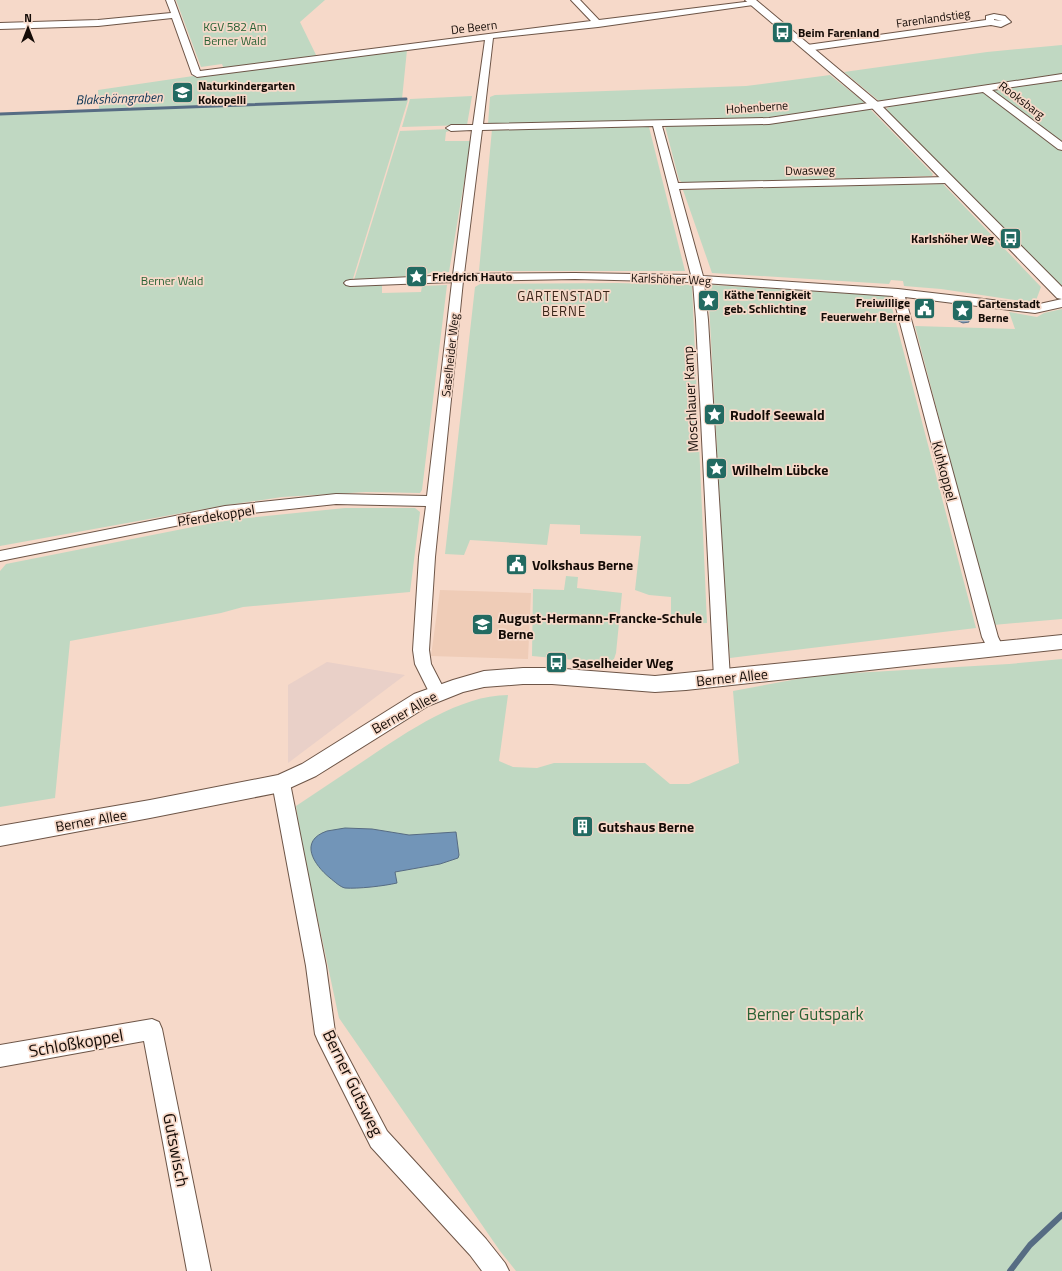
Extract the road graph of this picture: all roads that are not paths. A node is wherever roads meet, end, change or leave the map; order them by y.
1 (170, 0) edge
2 (575, 0) edge
3 (752, 1) edge
4 (175, 15) junction
5 (991, 22) dead end
6 (598, 24) junction
7 (0, 26) edge
8 (489, 38) junction
9 (807, 48) junction
10 (1062, 77) edge
11 (985, 89) junction
12 (875, 105) junction
13 (656, 124) junction
14 (451, 128) dead end
15 (478, 128) junction
16 (1062, 147) edge
17 (947, 180) junction
18 (674, 186) junction
19 (458, 278) junction
20 (698, 279) junction
21 (350, 283) dead end
22 (898, 293) junction
23 (1062, 295) edge
24 (1062, 303) edge
25 (434, 501) junction
26 (0, 556) edge
27 (1062, 642) edge
28 (996, 649) junction
29 (722, 678) junction
30 (438, 693) junction
31 (281, 783) junction
32 (0, 836) edge
33 (152, 1029) joint
34 (0, 1056) edge
35 (199, 1271) edge
36 (496, 1271) edge

1 - 4 street
2 - 6 street
3 - 6 street, De Beern
3 - 9 street
4 - 7 street
4 - 8 street, De Beern
5 - 9 street, Farenlandstieg
6 - 8 street, De Beern
8 - 15 street, Saselheider Weg
9 - 12 street
10 - 11 street, Hohenberne
11 - 12 street, Hohenberne
11 - 16 street, Rooksbarg
12 - 13 street, Hohenberne
12 - 17 street
13 - 15 street, Hohenberne
13 - 18 street, Moschlauer Kamp
14 - 15 street, Hohenberne
15 - 19 street, Saselheider Weg
17 - 18 street, Dwasweg
17 - 23 street
18 - 20 street, Moschlauer Kamp
19 - 20 street, Karlshöher Weg
19 - 21 street, Karlshöher Weg
19 - 25 street, Saselheider Weg
20 - 22 street, Karlshöher Weg
20 - 29 street, Moschlauer Kamp
22 - 24 street, Karlshöher Weg
22 - 28 street, Kuhkoppel
25 - 26 street, Pferdekoppel
25 - 30 street, Saselheider Weg
27 - 28 street, Berner Allee
28 - 29 street, Berner Allee
29 - 30 street, Berner Allee
30 - 31 street, Berner Allee
31 - 32 street, Berner Allee
31 - 36 street, Berner Gutsweg
33 - 34 street, Schloßkoppel
33 - 35 street, Gutswisch

